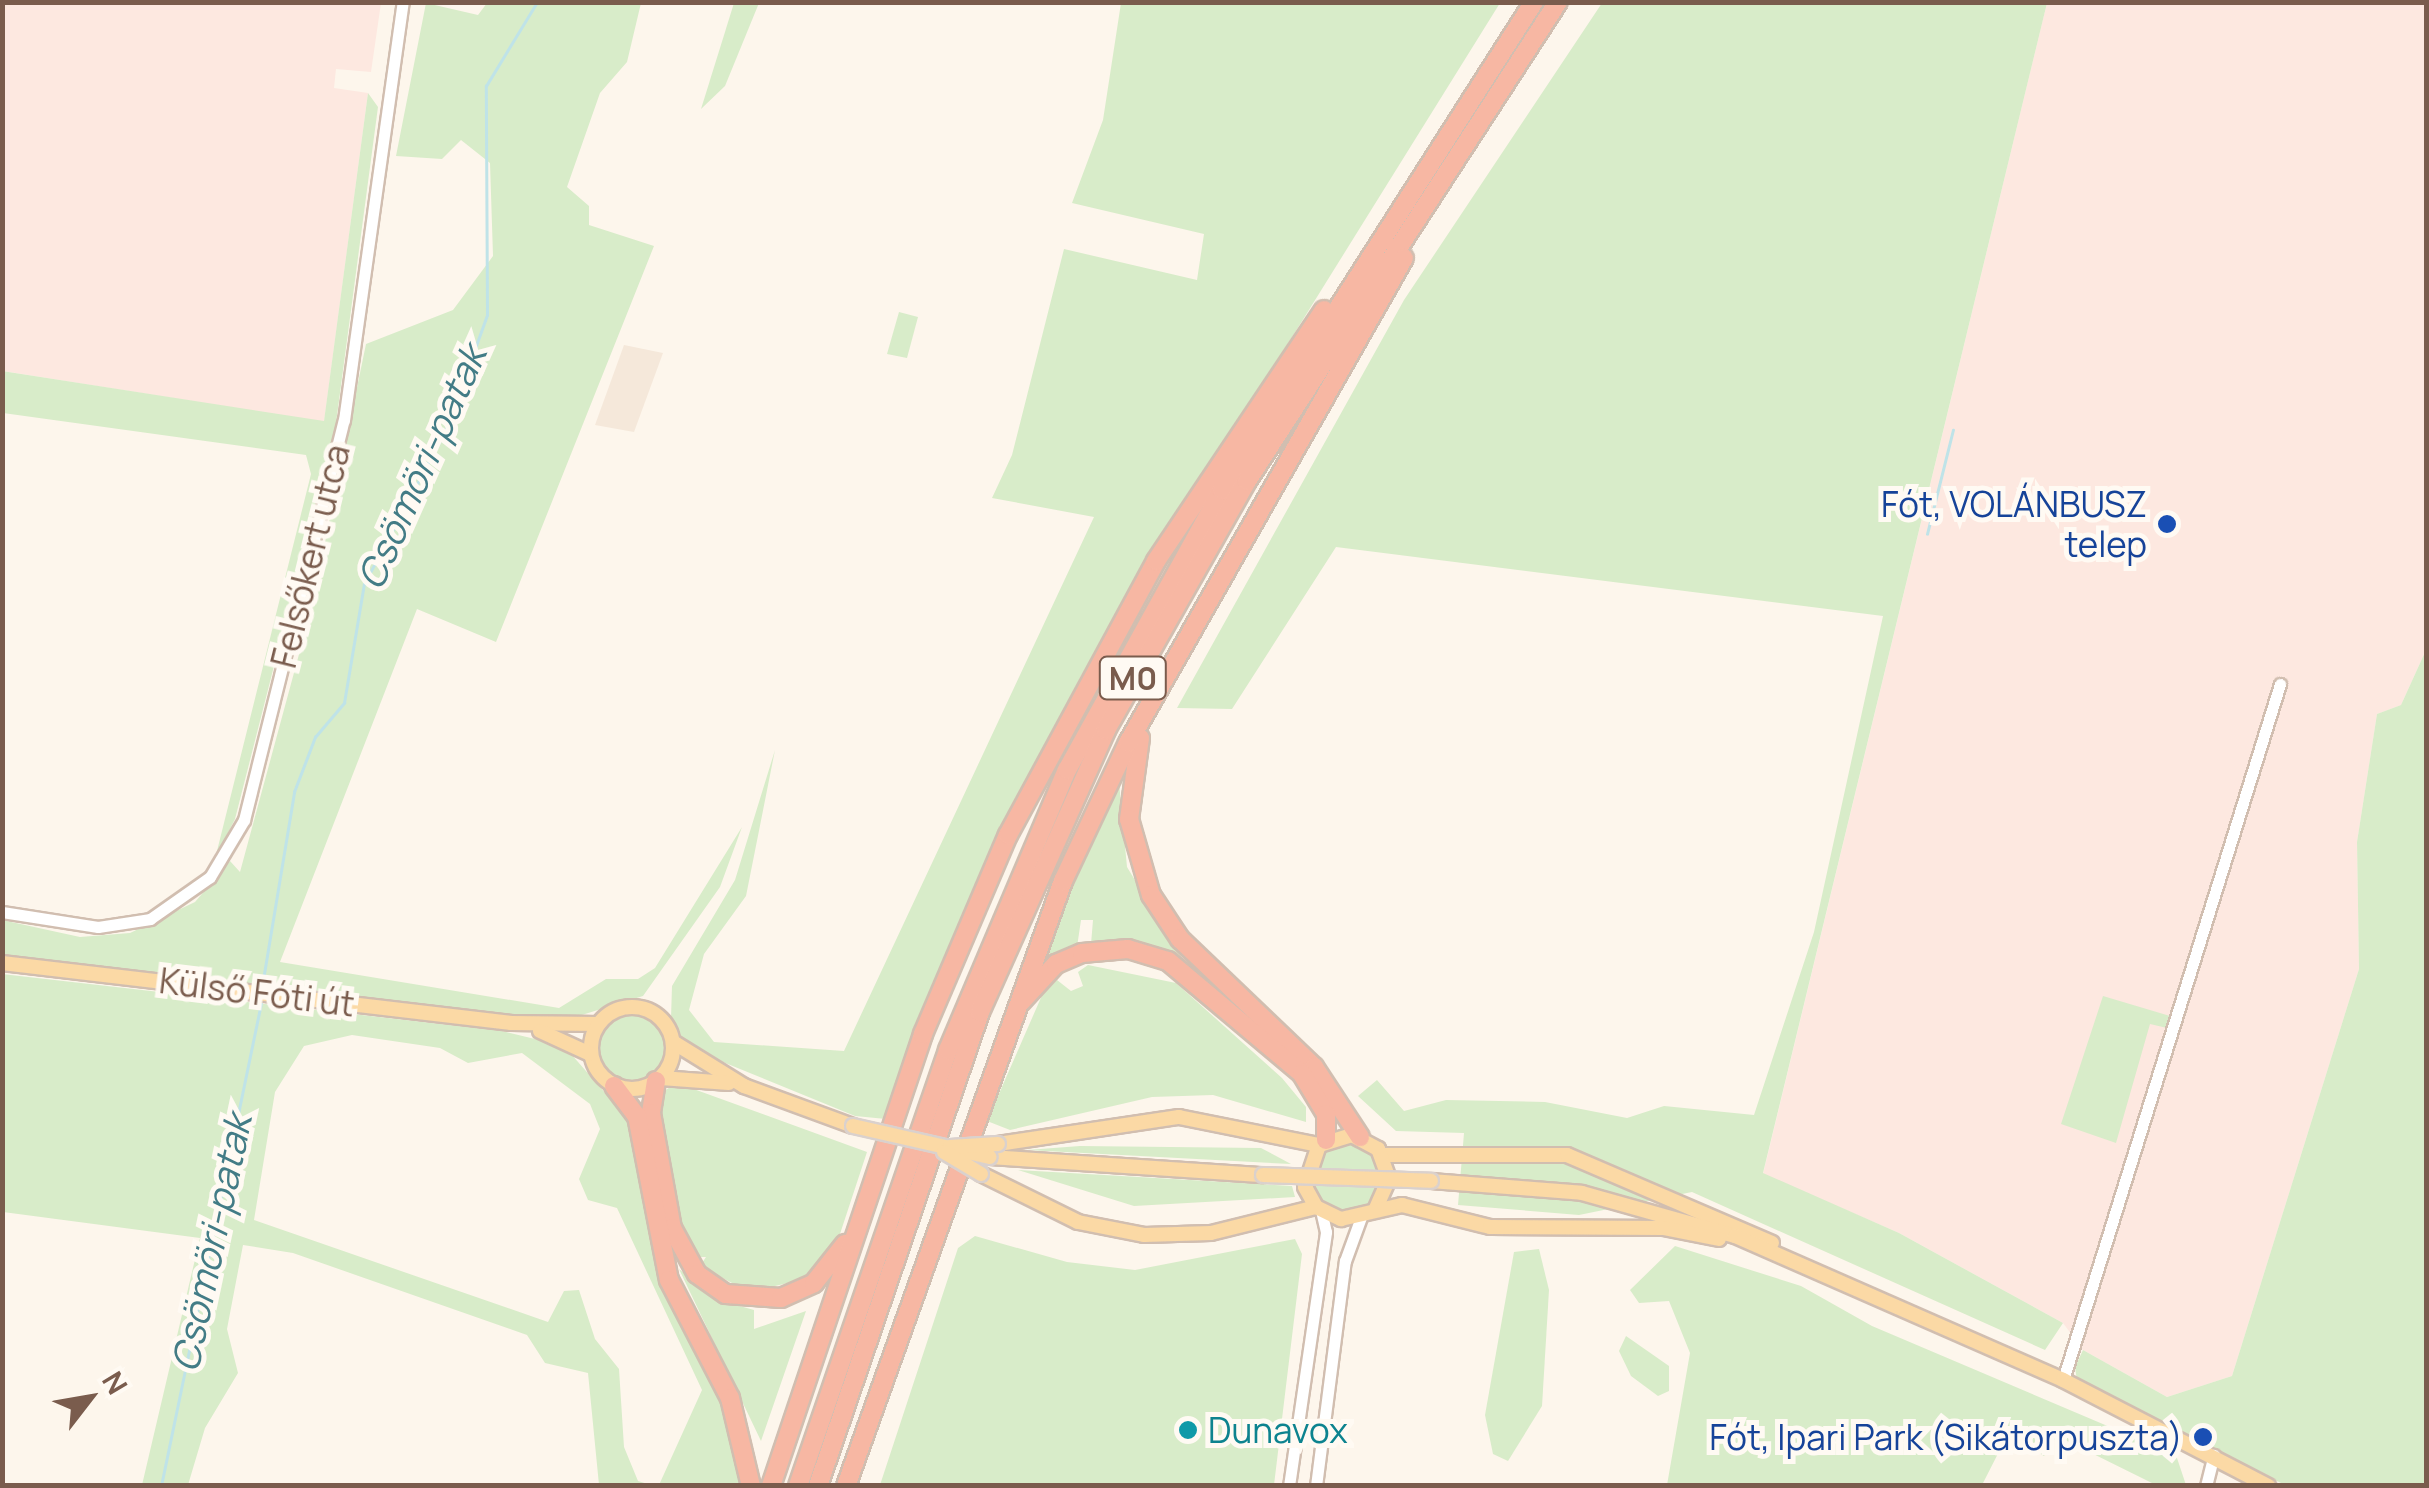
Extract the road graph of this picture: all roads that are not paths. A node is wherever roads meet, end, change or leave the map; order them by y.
1 (403, 2) edge
2 (1534, 2) edge
3 (1558, 2) edge
4 (1432, 194) junction
5 (1384, 238) junction
6 (2280, 684) dead end
7 (1153, 698) junction
8 (2, 912) edge
9 (2, 963) edge
10 (511, 1022) junction
11 (598, 1024) junction
12 (1004, 1028) junction
13 (673, 1042) junction
14 (590, 1054) junction
15 (659, 1080) junction
16 (614, 1086) junction
17 (744, 1086) junction
18 (1360, 1137) junction
19 (1322, 1143) junction
20 (939, 1149) junction
21 (994, 1150) junction
22 (1382, 1155) junction
23 (1376, 1208) junction
24 (1319, 1209) junction
25 (861, 1213) junction
26 (1362, 1217) junction
27 (1788, 1256) junction
28 (2063, 1380) junction
29 (2214, 1455) junction
30 (752, 1486) edge
31 (771, 1486) edge
32 (798, 1486) edge
33 (818, 1486) edge
34 (846, 1486) edge
35 (1290, 1486) edge
36 (1316, 1486) edge
37 (2206, 1486) edge
38 (2268, 1486) edge

1 - 8 street, Felsőkert utca
2 - 5 highway, M0
3 - 4 highway, M0
4 - 7 highway
4 - 33 highway, M0
5 - 25 highway
5 - 32 highway, M0
6 - 28 street
7 - 12 highway
7 - 18 highway
9 - 10 main road, Külső Fóti út
10 - 11 main road, Külső Fóti út
10 - 14 main road, Külső Fóti út
11 - 13 main road
11 - 14 main road
12 - 19 highway
12 - 34 highway
13 - 15 main road
13 - 17 main road
14 - 16 main road
15 - 16 main road
15 - 17 main road
15 - 25 highway
16 - 30 highway
17 - 20 main road, bridge
18 - 19 main road
18 - 22 main road
19 - 21 main road
19 - 24 main road
20 - 21 main road, bridge
20 - 24 main road, bridge
21 - 27 main road, bridge
22 - 23 main road
22 - 27 main road
23 - 26 main road
23 - 27 main road
24 - 26 main road
24 - 35 street
25 - 31 highway
26 - 36 street
27 - 28 main road
28 - 29 main road
29 - 37 street
29 - 38 main road

